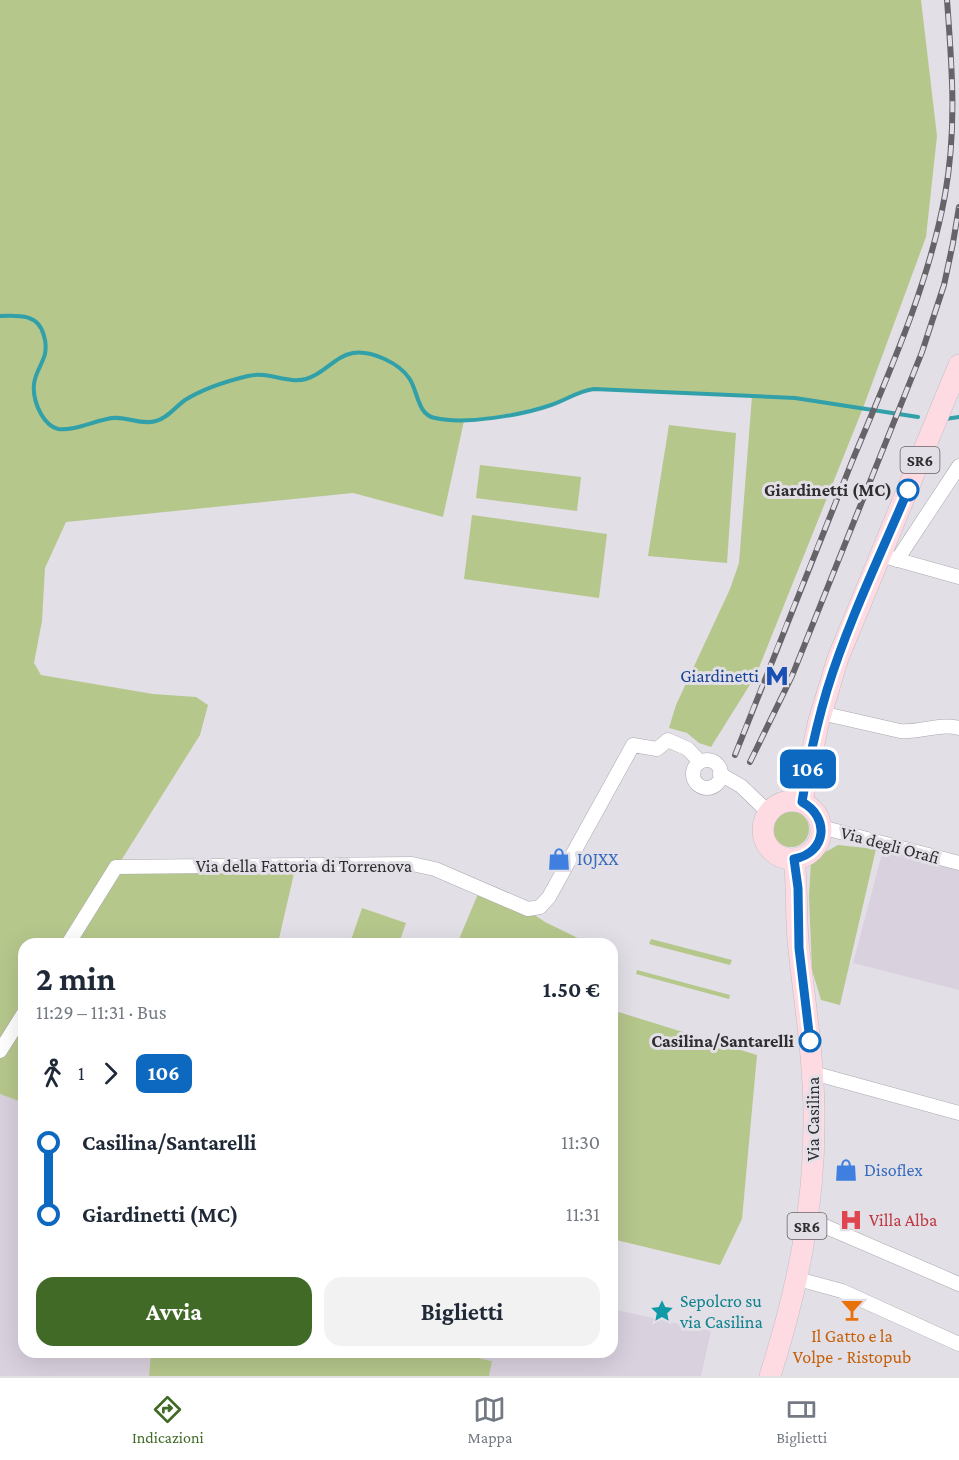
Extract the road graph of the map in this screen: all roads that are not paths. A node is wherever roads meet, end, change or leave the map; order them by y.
1 (959, 365) edge
2 (959, 466) edge
3 (889, 558) junction
4 (959, 578) edge
5 (821, 713) junction
6 (959, 728) edge
7 (700, 762) junction
8 (720, 774) junction
9 (802, 802) junction
10 (768, 812) junction
11 (821, 827) junction
12 (794, 859) junction
13 (959, 863) edge
14 (72, 938) edge
15 (18, 1022) edge
16 (0, 1050) edge
17 (813, 1073) junction
18 (959, 1113) edge
19 (808, 1219) junction
20 (798, 1279) junction
21 (959, 1284) edge
22 (959, 1344) edge
23 (770, 1376) edge

1 - 3 main road, SR6
2 - 3 street
3 - 4 street
3 - 5 main road, SR6
5 - 6 street
5 - 9 main road, SR6
7 - 8 street, Via della Fattoria di Torrenova
7 - 8 street
7 - 14 street, Via della Fattoria di Torrenova
8 - 10 street, Via della Fattoria di Torrenova
9 - 10 main road
9 - 11 main road
10 - 12 main road
11 - 12 main road
11 - 13 street, Via degli Orafi
12 - 17 main road, Via Casilina / SR6
15 - 16 street
17 - 18 street
17 - 19 main road, Via Casilina / SR6
19 - 20 main road, Via Casilina / SR6
19 - 21 street
20 - 22 street
20 - 23 main road, Via Casilina / SR6

